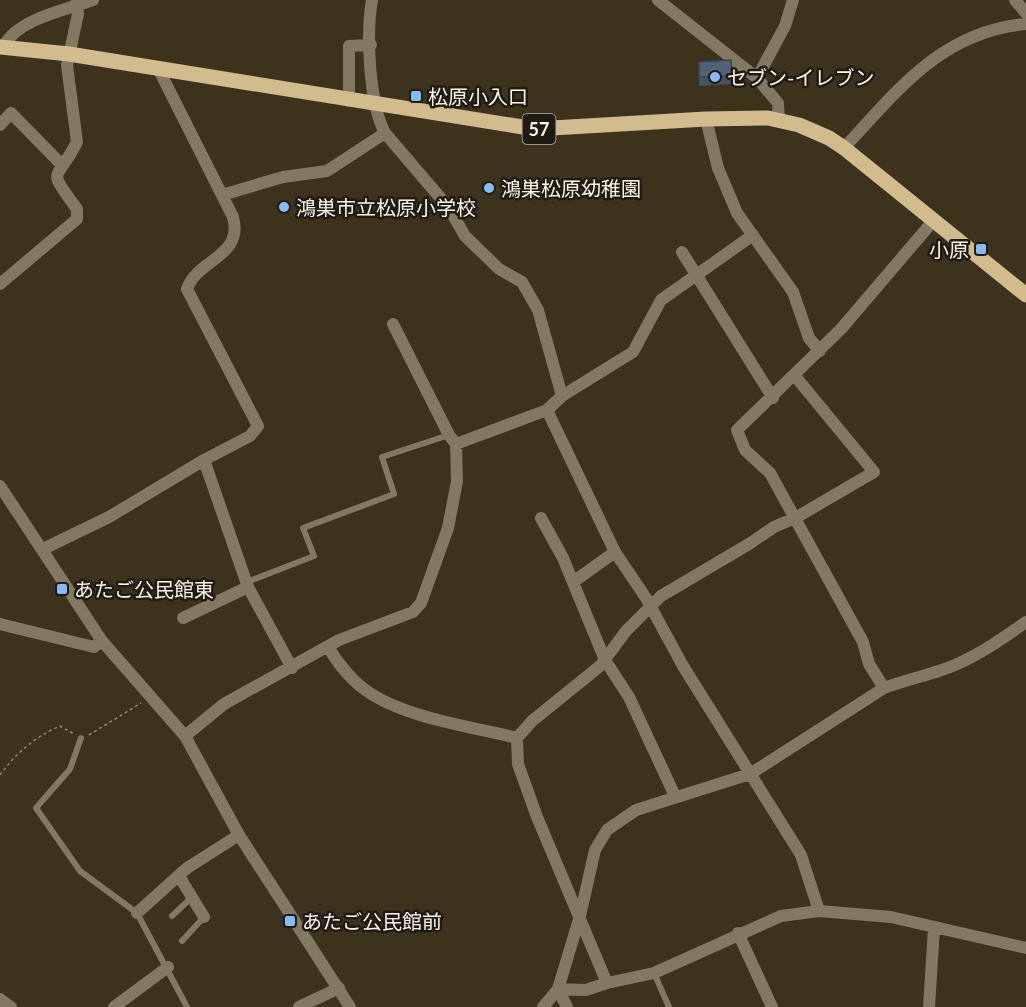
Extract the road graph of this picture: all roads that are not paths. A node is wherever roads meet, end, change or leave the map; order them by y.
1 (93, 0) edge
2 (372, 0) edge
3 (658, 0) edge
4 (793, 0) edge
5 (1014, 0) edge
6 (77, 3) edge
7 (1026, 13) edge
8 (1026, 24) edge
9 (371, 45) junction
10 (2, 47) edge
11 (69, 54) junction
12 (159, 70) junction
13 (757, 78) junction
14 (350, 100) junction
15 (375, 105) junction
16 (706, 119) junction
17 (779, 121) junction
18 (0, 125) edge
19 (385, 133) junction
20 (844, 148) junction
21 (62, 165) junction
22 (222, 195) junction
23 (934, 220) junction
24 (753, 235) junction
25 (682, 252) dead end
26 (695, 277) junction
27 (0, 284) edge
28 (1026, 295) edge
29 (393, 324) dead end
30 (820, 351) junction
31 (795, 376) junction
32 (562, 396) junction
33 (773, 398) junction
34 (547, 410) junction
35 (452, 440) junction
36 (204, 460) junction
37 (0, 486) edge
38 (797, 517) junction
39 (540, 518) dead end
40 (43, 549) junction
41 (615, 552) junction
42 (573, 582) junction
43 (247, 585) junction
44 (650, 607) junction
45 (183, 618) dead end
46 (1026, 622) edge
47 (0, 624) edge
48 (102, 641) junction
49 (328, 647) junction
50 (605, 660) junction
51 (292, 668) junction
52 (884, 688) junction
53 (185, 736) junction
54 (81, 738) road end
55 (517, 738) junction
56 (750, 774) junction
57 (675, 796) junction
58 (239, 835) junction
59 (179, 876) junction
60 (192, 897) junction
61 (819, 911) junction
62 (136, 913) junction
63 (172, 916) dead end
64 (204, 916) joint
65 (580, 916) junction
66 (934, 928) junction
67 (738, 933) junction
68 (182, 941) dead end
69 (1026, 948) edge
70 (168, 967) junction
71 (654, 974) junction
72 (607, 983) junction
73 (339, 988) junction
74 (558, 989) junction
75 (0, 999) edge
76 (11, 1007) edge
77 (114, 1007) edge
78 (187, 1007) edge
79 (299, 1007) edge
80 (350, 1007) edge
81 (543, 1007) edge
82 (567, 1007) edge
83 (669, 1007) edge
84 (772, 1007) edge
85 (929, 1007) edge

1 - 6 street
2 - 9 street
3 - 13 street
4 - 13 street
5 - 7 street
6 - 10 street
6 - 11 street
8 - 20 street
9 - 14 street
9 - 15 street
10 - 11 main road, 57
11 - 12 main road, 57
11 - 21 street
12 - 14 main road, 57
12 - 22 street
13 - 17 street
14 - 15 main road, 57
15 - 16 main road, 57
15 - 19 street
16 - 17 main road, 57
16 - 24 street
17 - 20 main road, 57
18 - 21 street
19 - 22 street
19 - 32 street
20 - 23 main road, 57
21 - 27 street
22 - 36 street
23 - 28 main road, 57
23 - 30 street
24 - 26 street
24 - 30 street
25 - 26 street
26 - 32 street
26 - 33 street
29 - 35 street
30 - 31 street
31 - 33 street
31 - 38 street
32 - 34 street
33 - 38 street
34 - 35 street
34 - 41 street
35 - 43 lane
35 - 49 street
36 - 40 street
36 - 43 street
37 - 40 street
38 - 44 street
38 - 52 street
39 - 42 street
40 - 48 street
41 - 42 street
41 - 44 street
42 - 50 street
43 - 45 street
43 - 51 street
44 - 50 street
44 - 56 street
46 - 52 street
47 - 48 street
48 - 53 street
49 - 51 street
49 - 55 street
50 - 55 street
50 - 57 street
51 - 53 street
52 - 56 street
53 - 58 street
54 - 62 lane
55 - 65 street
56 - 57 street
56 - 61 street
57 - 65 street
58 - 59 street
58 - 73 street
59 - 60 street
59 - 62 street
60 - 63 lane
60 - 64 street
61 - 66 street
61 - 67 street
62 - 70 lane
64 - 68 lane
65 - 72 street
65 - 74 street
66 - 69 street
66 - 85 street
67 - 71 street
67 - 84 street
70 - 77 street
70 - 78 lane
71 - 72 street
71 - 83 lane
72 - 74 street
73 - 79 street
73 - 80 street
74 - 81 street
74 - 82 street
75 - 76 street

